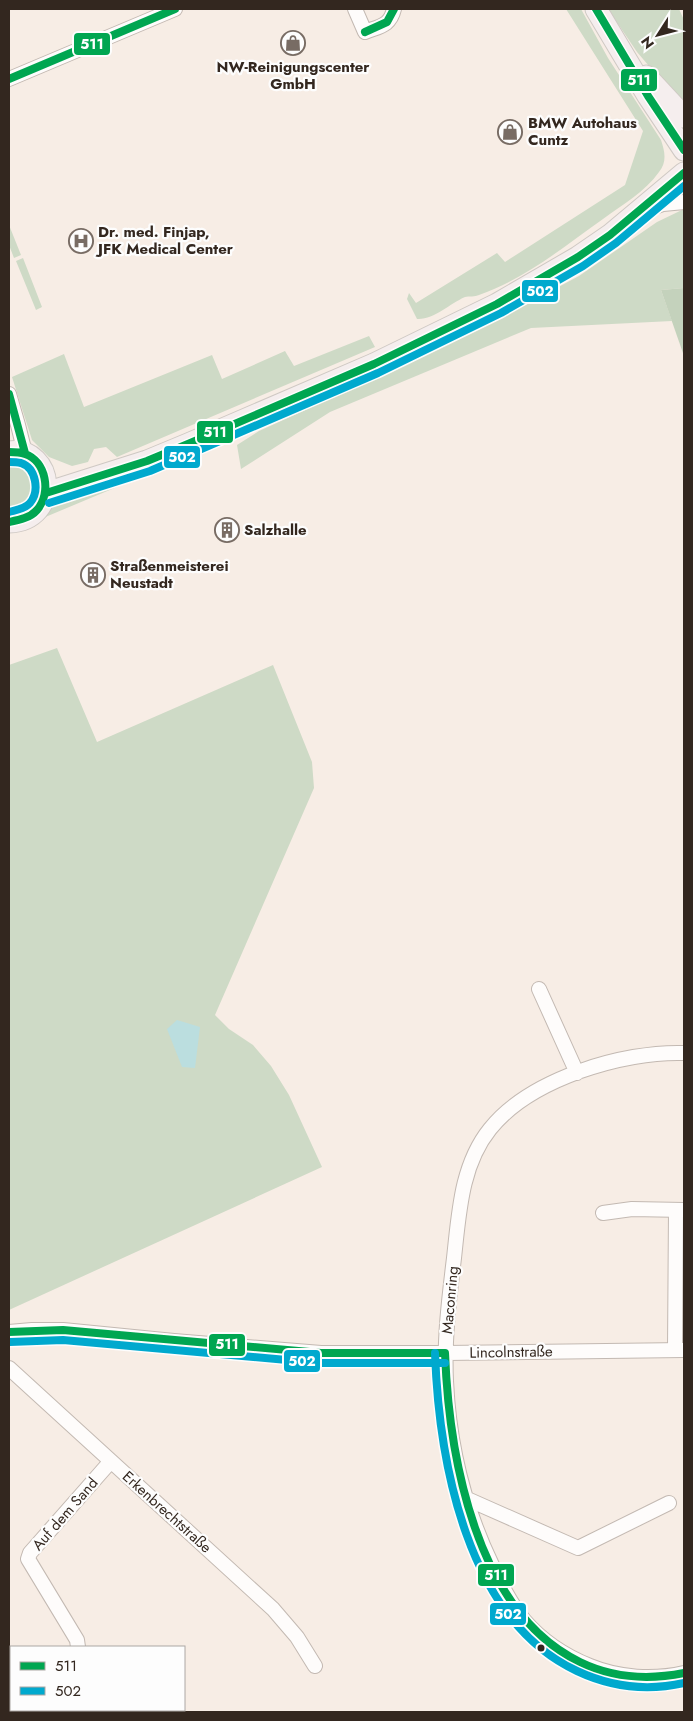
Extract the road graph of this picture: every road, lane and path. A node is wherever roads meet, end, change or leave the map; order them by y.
1 (175, 9) edge
2 (355, 9) edge
3 (394, 9) edge
4 (596, 9) edge
5 (622, 51) junction
6 (9, 79) edge
7 (684, 116) edge
8 (684, 150) edge
9 (684, 173) edge
10 (684, 202) edge
11 (640, 211) junction
12 (9, 394) edge
13 (17, 452) edge
14 (45, 483) junction
15 (9, 522) edge
16 (539, 989) dead end
17 (684, 1053) edge
18 (577, 1072) junction
19 (680, 1210) edge
20 (603, 1213) dead end
21 (9, 1332) edge
22 (680, 1350) edge
23 (445, 1353) junction
24 (9, 1368) edge
25 (111, 1461) junction
26 (465, 1498) junction
27 (668, 1503) dead end
28 (78, 1646) edge
29 (315, 1666) dead end
30 (684, 1673) edge

1 - 6 street
2 - 3 street
4 - 5 main road
5 - 7 main road
5 - 8 main road
9 - 11 main road
10 - 11 street
11 - 14 main road
12 - 13 street
13 - 14 main road
14 - 15 main road
16 - 18 street
17 - 18 street, Maconring
18 - 23 street, Maconring
19 - 20 street
19 - 22 street
21 - 23 street, Lincolnstraße
22 - 23 street, Lincolnstraße
23 - 26 street, Maconring
24 - 25 street, Erkenbrechtstraße
25 - 28 street, Auf dem Sand
25 - 29 street, Erkenbrechtstraße
26 - 27 street
26 - 30 street, Maconring

